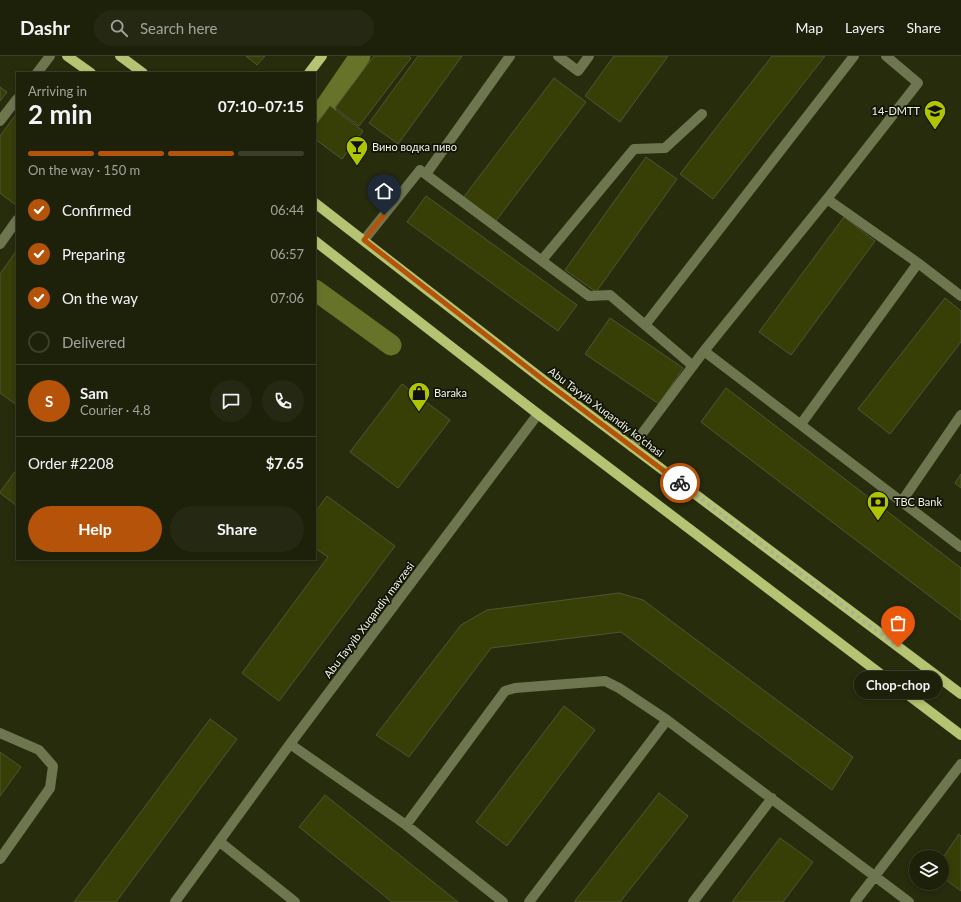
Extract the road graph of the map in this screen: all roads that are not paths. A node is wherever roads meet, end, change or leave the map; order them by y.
1 (50, 56) edge
2 (67, 56) edge
3 (120, 56) edge
4 (322, 56) edge
5 (510, 56) edge
6 (558, 56) edge
7 (589, 56) edge
8 (854, 56) edge
9 (886, 56) edge
10 (38, 72) edge
11 (90, 72) edge
12 (142, 72) edge
13 (311, 72) edge
14 (16, 100) edge
15 (702, 114) dead end
16 (0, 121) edge
17 (426, 174) junction
18 (827, 199) junction
19 (316, 204) edge
20 (16, 221) edge
21 (364, 240) junction
22 (316, 242) edge
23 (0, 244) edge
24 (542, 260) junction
25 (918, 263) junction
26 (961, 296) edge
27 (645, 325) junction
28 (704, 351) junction
29 (693, 366) junction
30 (538, 414) junction
31 (961, 415) edge
32 (801, 424) junction
33 (632, 447) junction
34 (902, 502) junction
35 (961, 547) edge
36 (961, 694) edge
37 (667, 720) junction
38 (0, 733) edge
39 (961, 736) edge
40 (290, 744) junction
41 (961, 764) edge
42 (772, 798) junction
43 (406, 824) junction
44 (220, 842) junction
45 (0, 859) edge
46 (875, 876) junction
47 (175, 902) edge
48 (295, 902) edge
49 (503, 902) edge
50 (529, 902) edge
51 (693, 902) edge
52 (855, 902) edge
53 (909, 902) edge

1 - 10 street
2 - 11 main road
3 - 12 main road
4 - 13 main road
5 - 17 street
6 - 7 street
8 - 27 street
9 - 18 street
14 - 16 street
15 - 24 street
17 - 21 street
17 - 24 street
18 - 25 street
18 - 28 street
19 - 21 main road, Abu Tayyib Xuqandiy ko'chasi
20 - 23 street
21 - 33 main road, Abu Tayyib Xuqandiy ko'chasi
22 - 30 main road
24 - 27 street
25 - 26 street
25 - 32 street
27 - 29 street
28 - 29 street
28 - 32 street
29 - 33 street
30 - 39 main road
30 - 40 street, Abu Tayyib Xuqandiy mavzesi
31 - 34 street
32 - 34 street
33 - 36 main road, Abu Tayyib Xuqandiy ko'chasi
34 - 35 street
37 - 42 street
37 - 43 street
37 - 50 street
38 - 45 street
40 - 43 street
40 - 44 street, Abu Tayyib Xuqandiy mavzesi
41 - 46 street
42 - 46 street
42 - 51 street
43 - 49 street
44 - 47 street, Abu Tayyib Xuqandiy mavzesi
44 - 48 street
46 - 52 street
46 - 53 street

